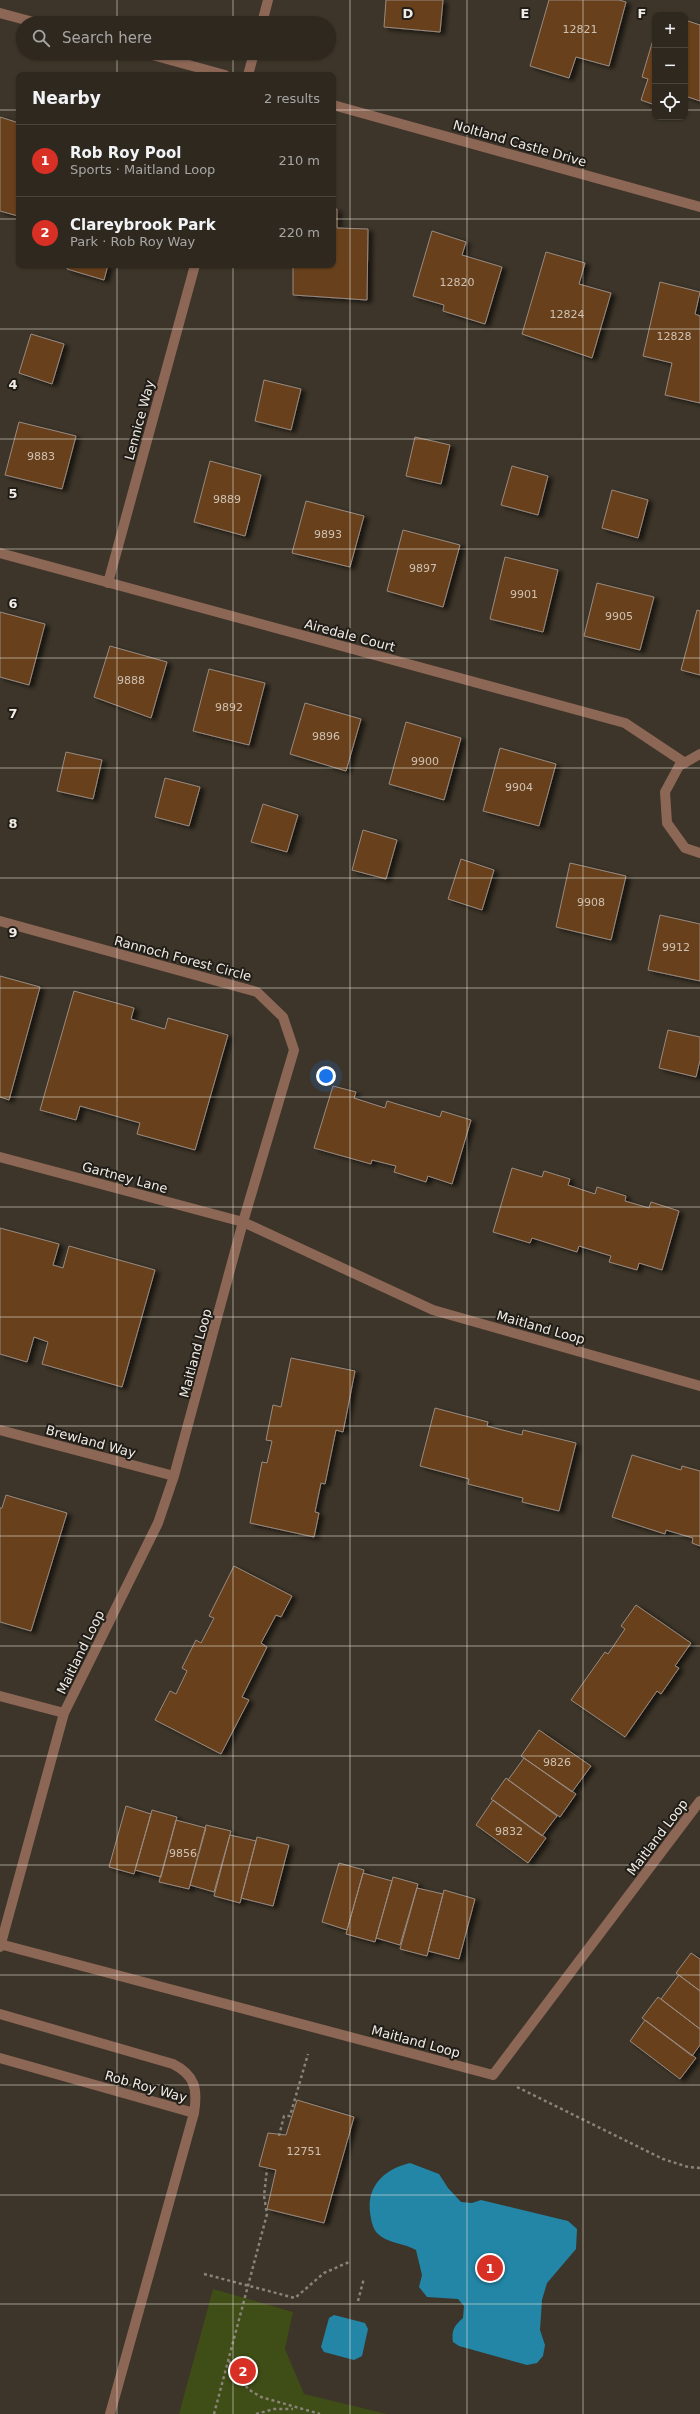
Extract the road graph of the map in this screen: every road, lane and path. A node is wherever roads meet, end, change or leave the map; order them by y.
1 (268, 0) edge
2 (0, 13) edge
3 (264, 16) edge
4 (16, 17) edge
5 (170, 60) edge
6 (252, 60) edge
7 (214, 72) edge
8 (249, 72) edge
9 (336, 106) edge
10 (700, 207) edge
11 (194, 268) edge
12 (0, 553) edge
13 (108, 582) junction
14 (700, 754) edge
15 (685, 762) junction
16 (700, 853) edge
17 (0, 921) edge
18 (0, 1157) edge
19 (243, 1222) junction
20 (700, 1386) edge
21 (0, 1430) edge
22 (174, 1476) junction
23 (0, 1696) edge
24 (64, 1713) junction
25 (700, 1801) edge
26 (0, 1945) edge
27 (0, 2014) edge
28 (316, 2028) junction
29 (0, 2058) edge
30 (493, 2076) junction
31 (194, 2113) junction
32 (279, 2136) dead end
33 (268, 2168) dead end
34 (700, 2168) edge
35 (348, 2262) dead end
36 (204, 2274) dead end
37 (364, 2278) dead end
38 (248, 2286) junction
39 (358, 2301) dead end
40 (229, 2360) junction
41 (302, 2410) junction
42 (110, 2414) edge
43 (214, 2414) edge
44 (256, 2414) edge
45 (320, 2414) edge

1 - 3 street
2 - 4 street
5 - 7 street
6 - 8 street
9 - 10 street, Noltland Castle Drive
11 - 13 street, Lennice Way
12 - 13 street, Airedale Court
13 - 15 street, Airedale Court
14 - 15 street
15 - 16 street
17 - 19 street, Rannoch Forest Circle
18 - 19 street, Gartney Lane
19 - 20 street, Maitland Loop
19 - 22 street, Maitland Loop
21 - 22 street, Brewland Way
22 - 24 street, Maitland Loop
23 - 24 street
24 - 26 street, Maitland Loop
25 - 30 street, Maitland Loop
26 - 28 street, Maitland Loop
27 - 31 street, Rob Roy Way
28 - 30 street, Maitland Loop
28 - 32 path
29 - 31 street, Rob Roy Way
30 - 34 path
31 - 42 street
33 - 38 path
35 - 38 path
36 - 38 path
37 - 39 path
38 - 40 path
40 - 41 path
40 - 43 path
41 - 44 path
41 - 45 path

